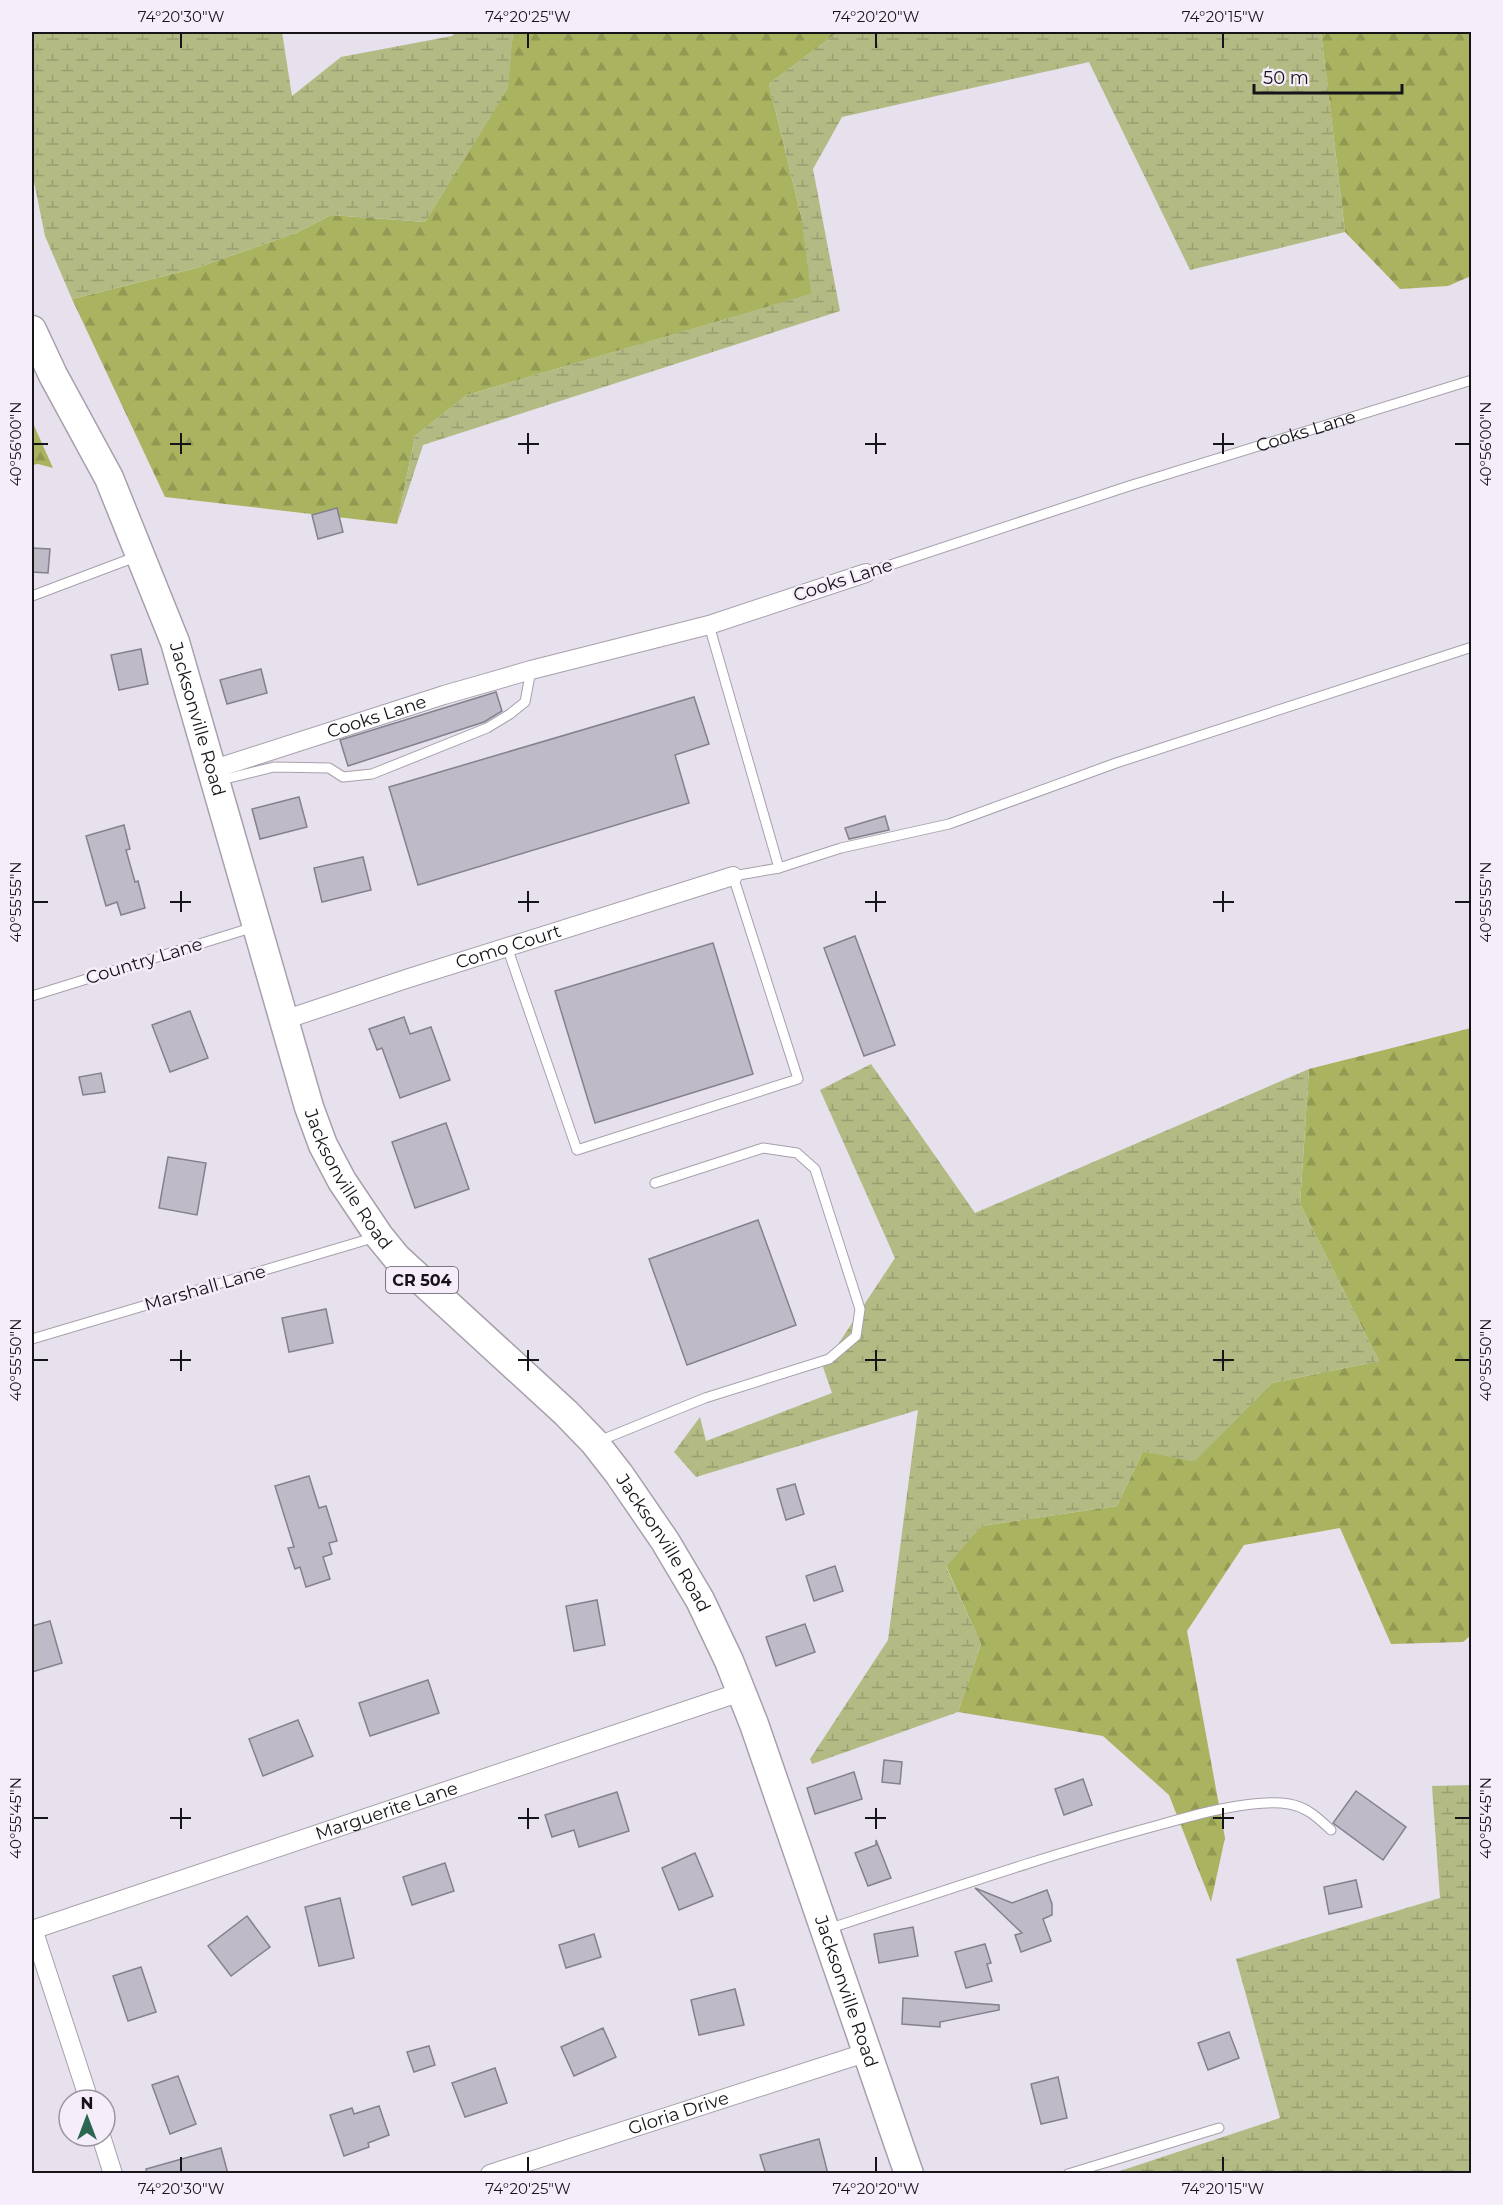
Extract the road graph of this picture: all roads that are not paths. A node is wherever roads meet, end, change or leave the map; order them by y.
1 (32, 330) edge
2 (1472, 380) edge
3 (141, 555) junction
4 (866, 573) joint
5 (32, 596) edge
6 (710, 625) junction
7 (1472, 646) edge
8 (531, 670) junction
9 (213, 776) junction
10 (779, 868) junction
11 (733, 876) junction
12 (256, 926) junction
13 (507, 947) junction
14 (32, 996) edge
15 (284, 1020) junction
16 (655, 1184) dead end
17 (379, 1236) junction
18 (32, 1339) edge
19 (594, 1442) junction
20 (741, 1692) junction
21 (1331, 1830) dead end
22 (32, 1930) edge
23 (826, 1930) junction
24 (868, 2052) junction
25 (85, 2088) edge
26 (1219, 2128) dead end
27 (105, 2148) edge
28 (113, 2174) edge
29 (490, 2174) edge
30 (909, 2174) edge
31 (1068, 2174) edge

1 - 3 main road, Jacksonville Road / CR 504
2 - 4 lane, Cooks Lane
3 - 5 lane
3 - 9 main road, Jacksonville Road / CR 504
4 - 6 street, Cooks Lane
6 - 8 street, Cooks Lane
6 - 10 lane
7 - 10 lane
8 - 9 street, Cooks Lane
8 - 9 lane
9 - 12 main road, Jacksonville Road / CR 504
10 - 11 lane
11 - 13 street, Como Court
11 - 13 lane
12 - 14 lane, Country Lane
12 - 15 main road, Jacksonville Road / CR 504
13 - 15 street, Como Court
15 - 17 main road, Jacksonville Road / CR 504
16 - 19 lane
17 - 18 lane, Marshall Lane
17 - 19 main road, Jacksonville Road / CR 504
19 - 20 main road, Jacksonville Road / CR 504
20 - 22 street, Marguerite Lane
20 - 23 main road, Jacksonville Road / CR 504
21 - 23 lane
22 - 25 street
23 - 24 main road, Jacksonville Road / CR 504
24 - 29 street, Gloria Drive
24 - 30 main road, Jacksonville Road / CR 504
26 - 31 lane
27 - 28 street

